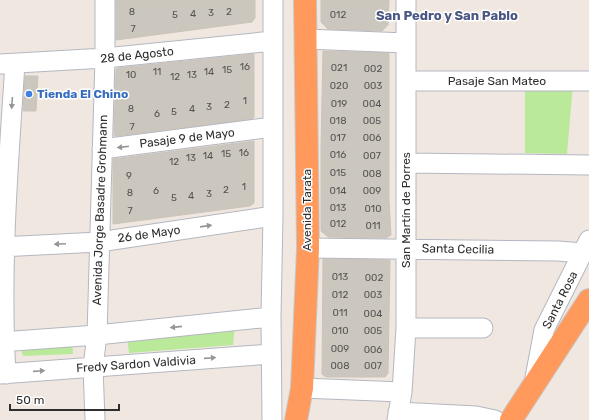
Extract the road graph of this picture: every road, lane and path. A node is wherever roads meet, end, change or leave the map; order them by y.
1 (105, 0) edge
2 (273, 0) edge
3 (305, 0) edge
4 (406, 0) edge
5 (305, 39) junction
6 (273, 41) junction
7 (406, 42) junction
8 (105, 58) junction
9 (7, 64) edge
10 (406, 81) junction
11 (589, 81) edge
12 (273, 127) junction
13 (102, 149) junction
14 (406, 163) junction
15 (589, 165) edge
16 (273, 216) junction
17 (99, 242) junction
18 (586, 246) edge
19 (2, 247) edge
20 (308, 248) junction
21 (406, 248) junction
22 (589, 300) edge
23 (271, 317) junction
24 (406, 328) junction
25 (483, 328) dead end
26 (97, 335) junction
27 (2, 342) edge
28 (271, 354) junction
29 (93, 367) junction
30 (3, 374) edge
31 (533, 385) junction
32 (302, 388) junction
33 (402, 392) junction
34 (397, 416) edge
35 (95, 420) edge
36 (272, 420) edge
37 (296, 420) edge
38 (495, 420) edge
39 (511, 420) edge

1 - 8 street, Avenida Jorge Basadre Grohmann
2 - 6 street
3 - 5 highway, Avenida Tarata
4 - 7 street, San Martín de Porres
5 - 7 street
5 - 20 highway, Avenida Tarata
6 - 8 street, 28 de Agosto
6 - 12 street
7 - 10 street, San Martín de Porres
8 - 9 street, 28 de Agosto
8 - 13 street, Avenida Jorge Basadre Grohmann
9 -> 19 street
10 - 11 street, Pasaje San Mateo
10 - 14 street, San Martín de Porres
12 -> 13 street, Pasaje 9 de Mayo
12 - 16 street
13 - 17 street, Avenida Jorge Basadre Grohmann
14 - 15 street
14 - 21 street, San Martín de Porres
17 -> 16 street, 26 de Mayo
16 - 23 street
17 -> 19 street, 26 de Mayo
17 - 26 street, Avenida Jorge Basadre Grohmann
18 - 21 street, Santa Cecilia
18 - 31 street, Santa Rosa
19 - 27 street
20 - 21 street, Santa Cecilia
20 - 32 highway, Avenida Tarata
21 - 24 street, San Martín de Porres
22 - 31 highway
23 -> 26 street
23 - 28 street
24 - 25 street
24 - 33 street, San Martín de Porres
26 - 27 street
26 - 29 street, Avenida Jorge Basadre Grohmann
27 - 30 street
29 -> 28 street, Fredy Sardon Valdivia
28 - 36 street
30 -> 29 street, Fredy Sardon Valdivia
29 - 35 street, Avenida Jorge Basadre Grohmann
31 - 39 highway
32 - 33 street
32 - 37 highway, Avenida Tarata
33 - 34 street, San Martín de Porres
34 - 38 street
36 - 37 street

